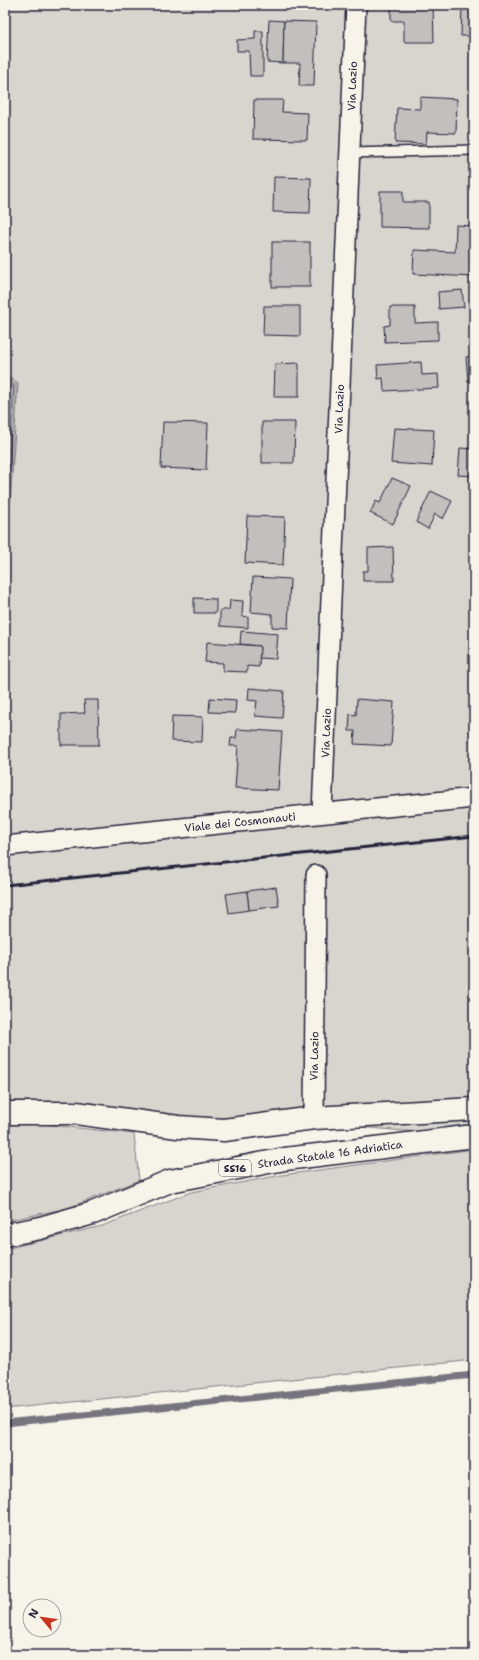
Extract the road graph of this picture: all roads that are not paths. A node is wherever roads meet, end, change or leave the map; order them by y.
1 (356, 5) edge
2 (474, 150) edge
3 (350, 154) junction
4 (474, 798) edge
5 (322, 814) junction
6 (5, 846) edge
7 (316, 875) dead end
8 (474, 1109) edge
9 (5, 1113) edge
10 (314, 1118) junction
11 (474, 1136) edge
12 (5, 1235) edge

1 - 3 street, Via Lazio
2 - 3 lane
3 - 5 street, Via Lazio
4 - 5 street, Viale dei Cosmonauti
5 - 6 street, Viale dei Cosmonauti
7 - 10 street, Via Lazio
8 - 10 main road
9 - 10 main road
11 - 12 main road, Strada Statale 16 Adriatica / SS16

